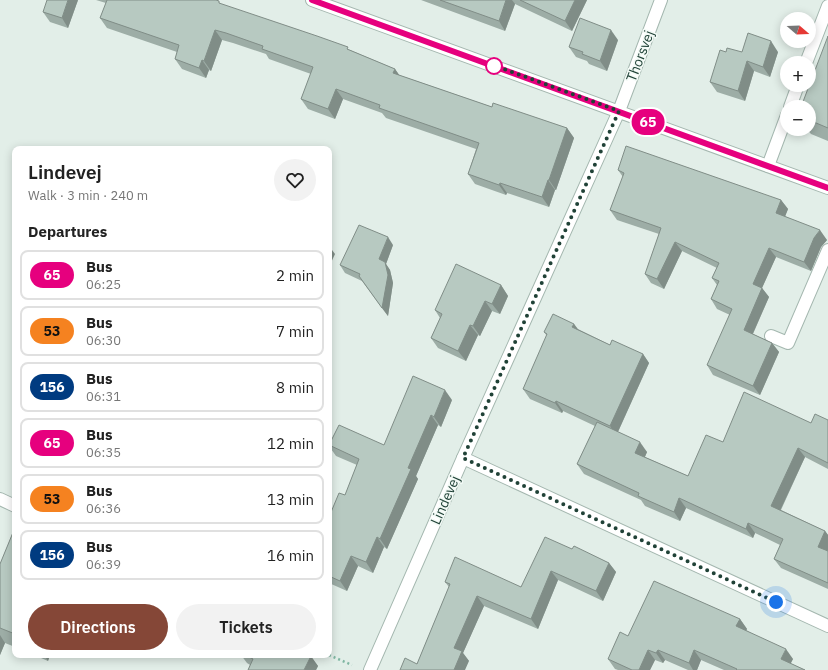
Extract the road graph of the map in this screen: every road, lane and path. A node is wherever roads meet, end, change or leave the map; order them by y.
1 (312, 0) edge
2 (661, 0) edge
3 (828, 6) edge
4 (809, 56) edge
5 (619, 111) junction
6 (780, 134) edge
7 (768, 166) junction
8 (828, 188) edge
9 (828, 250) edge
10 (771, 336) dead end
11 (463, 458) junction
12 (0, 499) edge
13 (12, 505) edge
14 (828, 626) edge
15 (332, 656) edge
16 (357, 667) dead end
17 (370, 670) edge

1 - 5 street
2 - 5 street, Thorsvej
3 - 4 street
5 - 7 street
5 - 11 street, Lindevej
6 - 7 street
7 - 8 street
9 - 10 street
11 - 14 street
11 - 17 street, Lindevej
12 - 13 street
15 - 16 path

